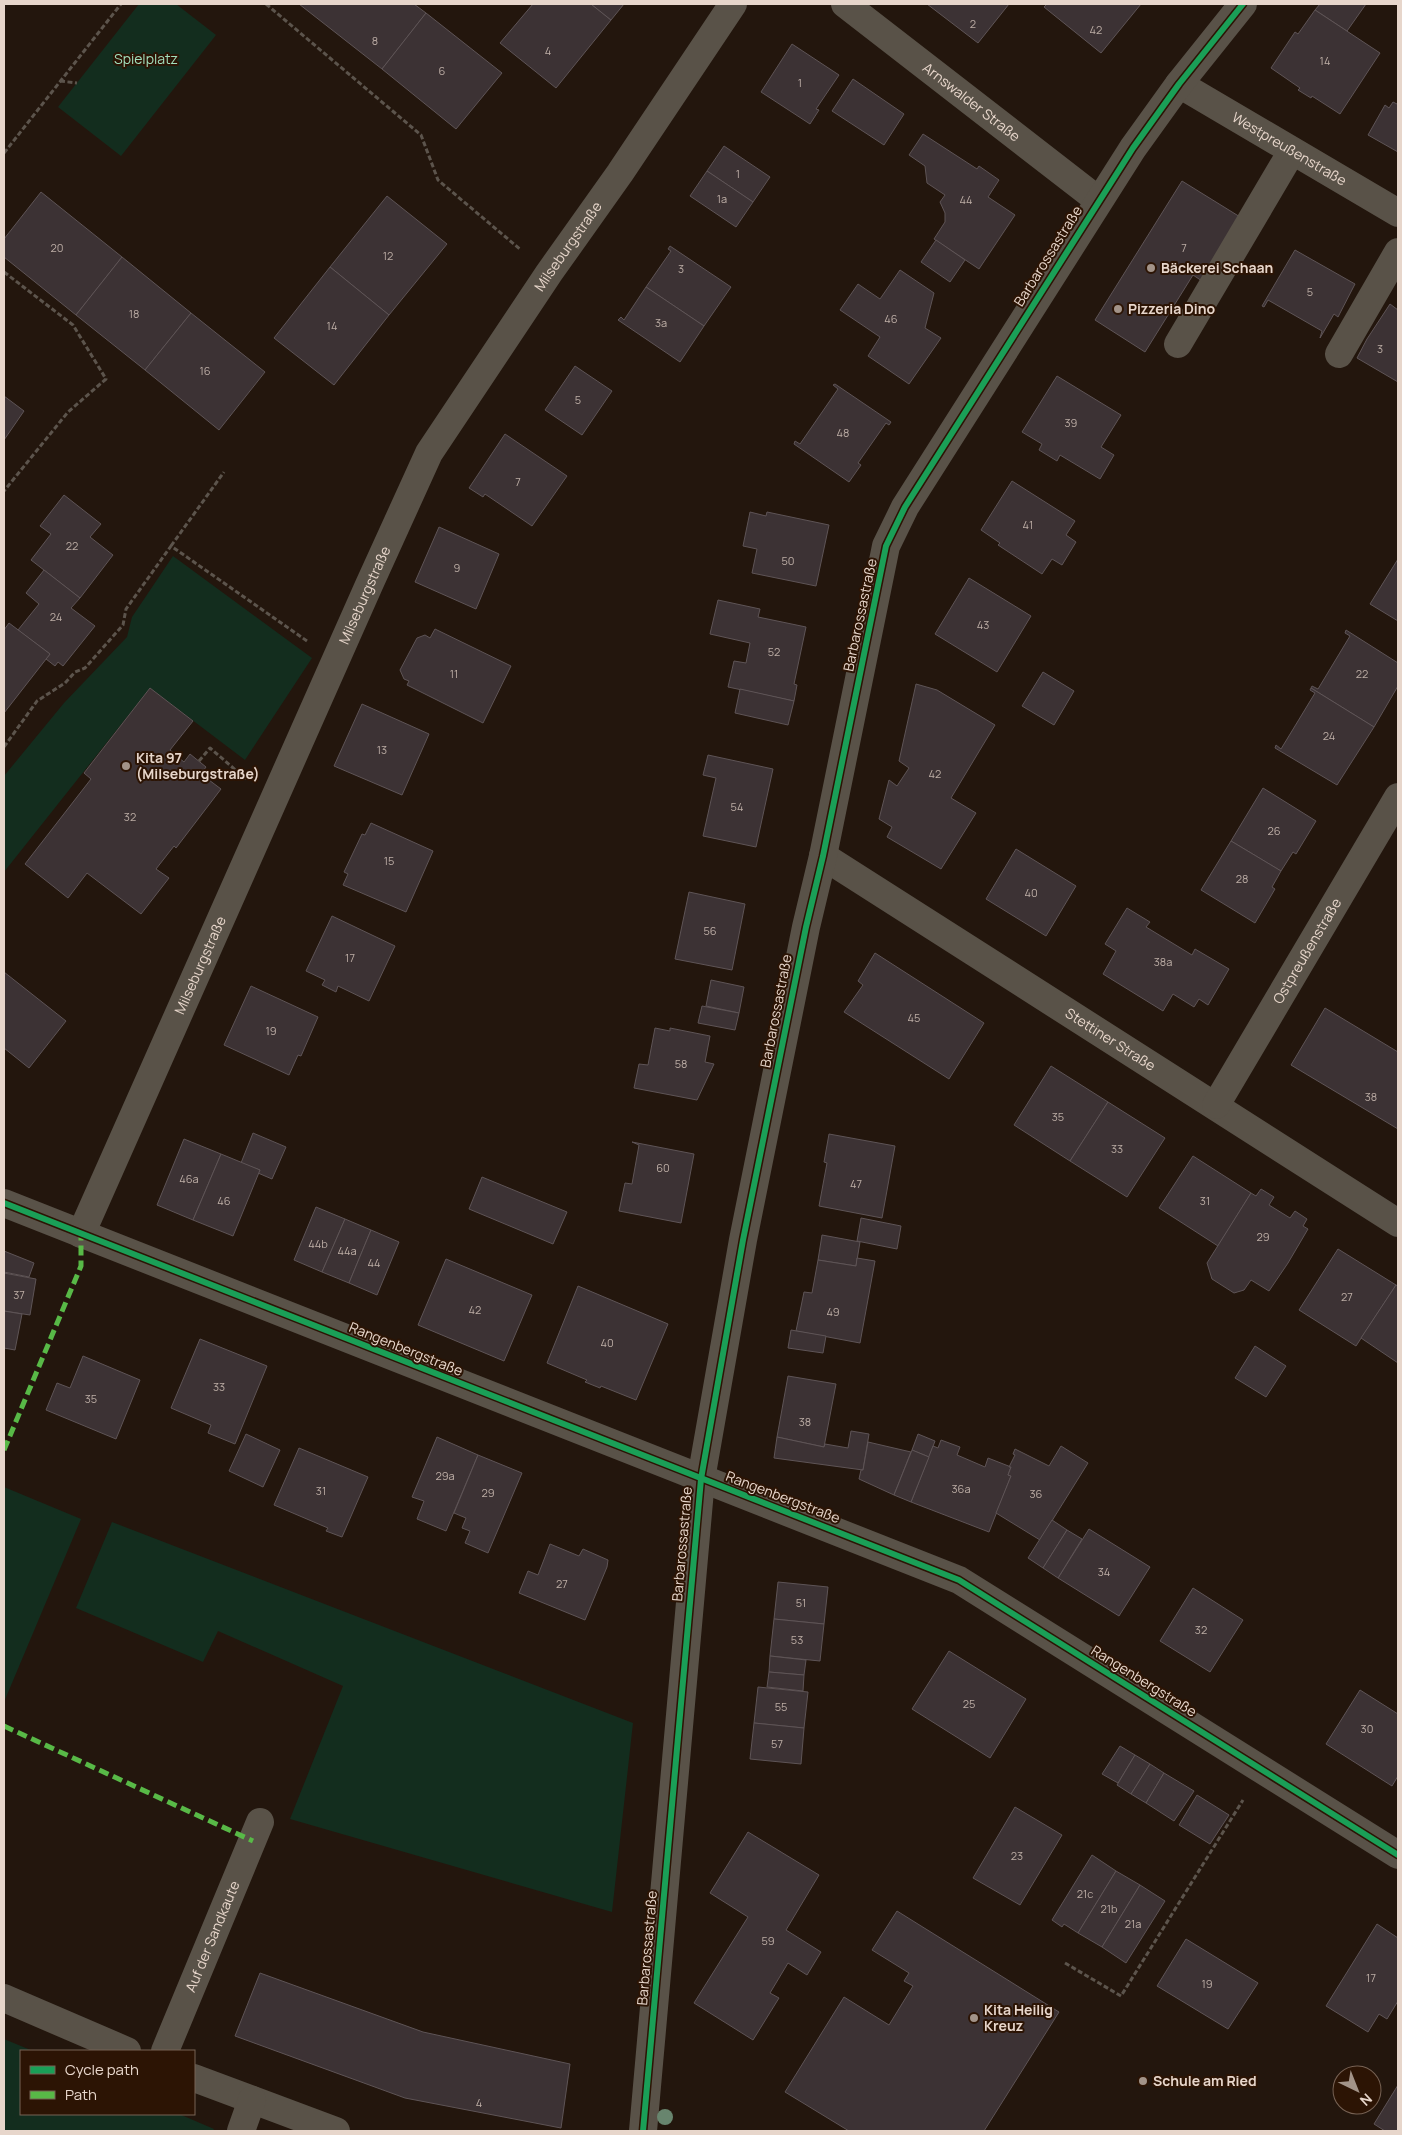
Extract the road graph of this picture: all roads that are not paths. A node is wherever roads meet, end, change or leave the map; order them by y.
1 (733, 4) edge
2 (845, 4) edge
3 (1243, 4) edge
4 (1179, 84) junction
5 (1292, 151) junction
6 (1098, 200) junction
7 (1398, 213) edge
8 (1398, 252) edge
9 (1178, 344) dead end
10 (1339, 354) dead end
11 (1398, 797) edge
12 (823, 856) junction
13 (1216, 1105) junction
14 (4, 1203) edge
15 (1398, 1223) edge
16 (81, 1234) junction
17 (701, 1479) junction
18 (260, 1822) dead end
19 (1398, 1855) edge
20 (4, 1998) edge
21 (125, 2050) edge
22 (165, 2050) edge
23 (195, 2078) edge
24 (252, 2100) junction
25 (241, 2131) edge
26 (336, 2131) edge
27 (643, 2131) edge

1 - 16 street, Milseburgstraße
2 - 6 street, Arnswalder Straße
3 - 4 street, Barbarossastraße
4 - 5 street, Westpreußenstraße
4 - 6 street, Barbarossastraße
5 - 7 street, Westpreußenstraße
5 - 9 street
6 - 12 street, Barbarossastraße
8 - 10 street
11 - 13 street, Ostpreußenstraße
12 - 13 street, Stettiner Straße
12 - 17 street, Barbarossastraße
13 - 15 street, Stettiner Straße
14 - 16 street, Rangenbergstraße
16 - 17 street, Rangenbergstraße
17 - 19 street, Rangenbergstraße
17 - 27 street, Barbarossastraße
18 - 22 street, Auf der Sandkaute
20 - 21 street
23 - 24 street
24 - 25 street
24 - 26 street

